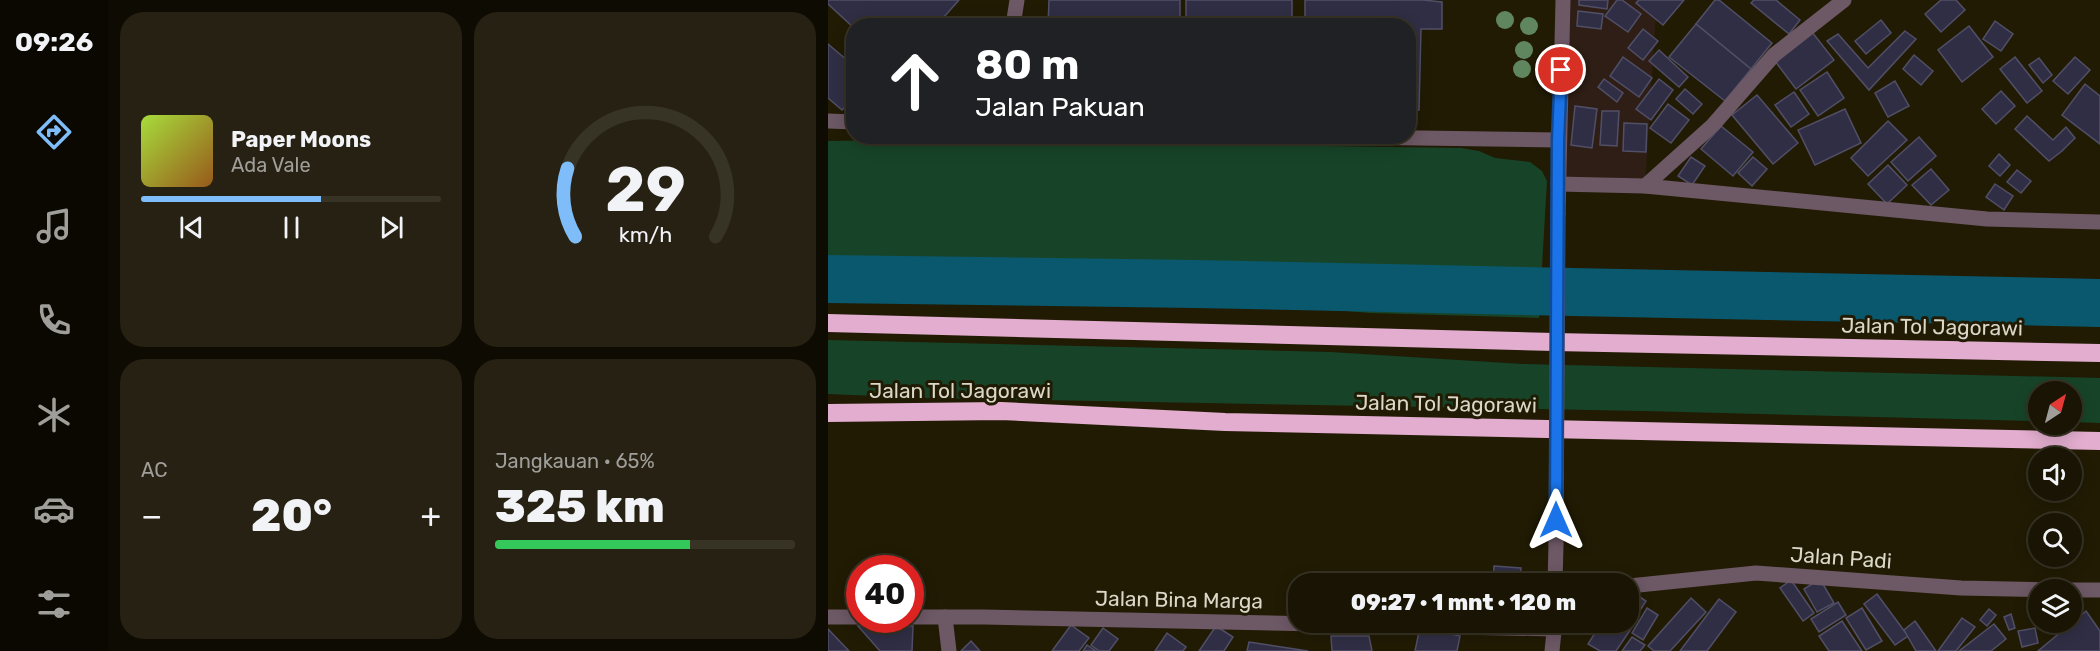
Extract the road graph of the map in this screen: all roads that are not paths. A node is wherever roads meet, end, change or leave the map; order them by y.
1 (1017, 0) edge
2 (1563, 0) edge
3 (1845, 0) edge
4 (1014, 18) edge
5 (828, 121) edge
6 (846, 122) edge
7 (1416, 138) edge
8 (1558, 140) junction
9 (1558, 184) junction
10 (1645, 186) junction
11 (2100, 222) edge
12 (828, 323) edge
13 (2100, 353) edge
14 (828, 413) edge
15 (2100, 441) edge
16 (1555, 573) edge
17 (1639, 585) edge
18 (2028, 589) edge
19 (2082, 590) edge
20 (2100, 591) edge
21 (828, 617) edge
22 (846, 617) edge
23 (924, 617) edge
24 (945, 617) junction
25 (1288, 621) edge
26 (1556, 633) edge
27 (949, 651) edge
28 (1552, 651) edge

1 - 4 street
2 - 8 street
3 - 10 street
5 - 6 street
7 - 8 street
8 - 9 street
9 - 10 street
9 - 16 street, bridge
10 - 11 street
12 - 13 highway, Jalan Tol Jagorawi
14 - 15 highway, Jalan Tol Jagorawi
17 - 18 street, Jalan Padi
19 - 20 street
21 - 22 street
23 - 24 street, Jalan Bina Marga
24 - 25 street, Jalan Bina Marga
24 - 27 street
26 - 28 street

